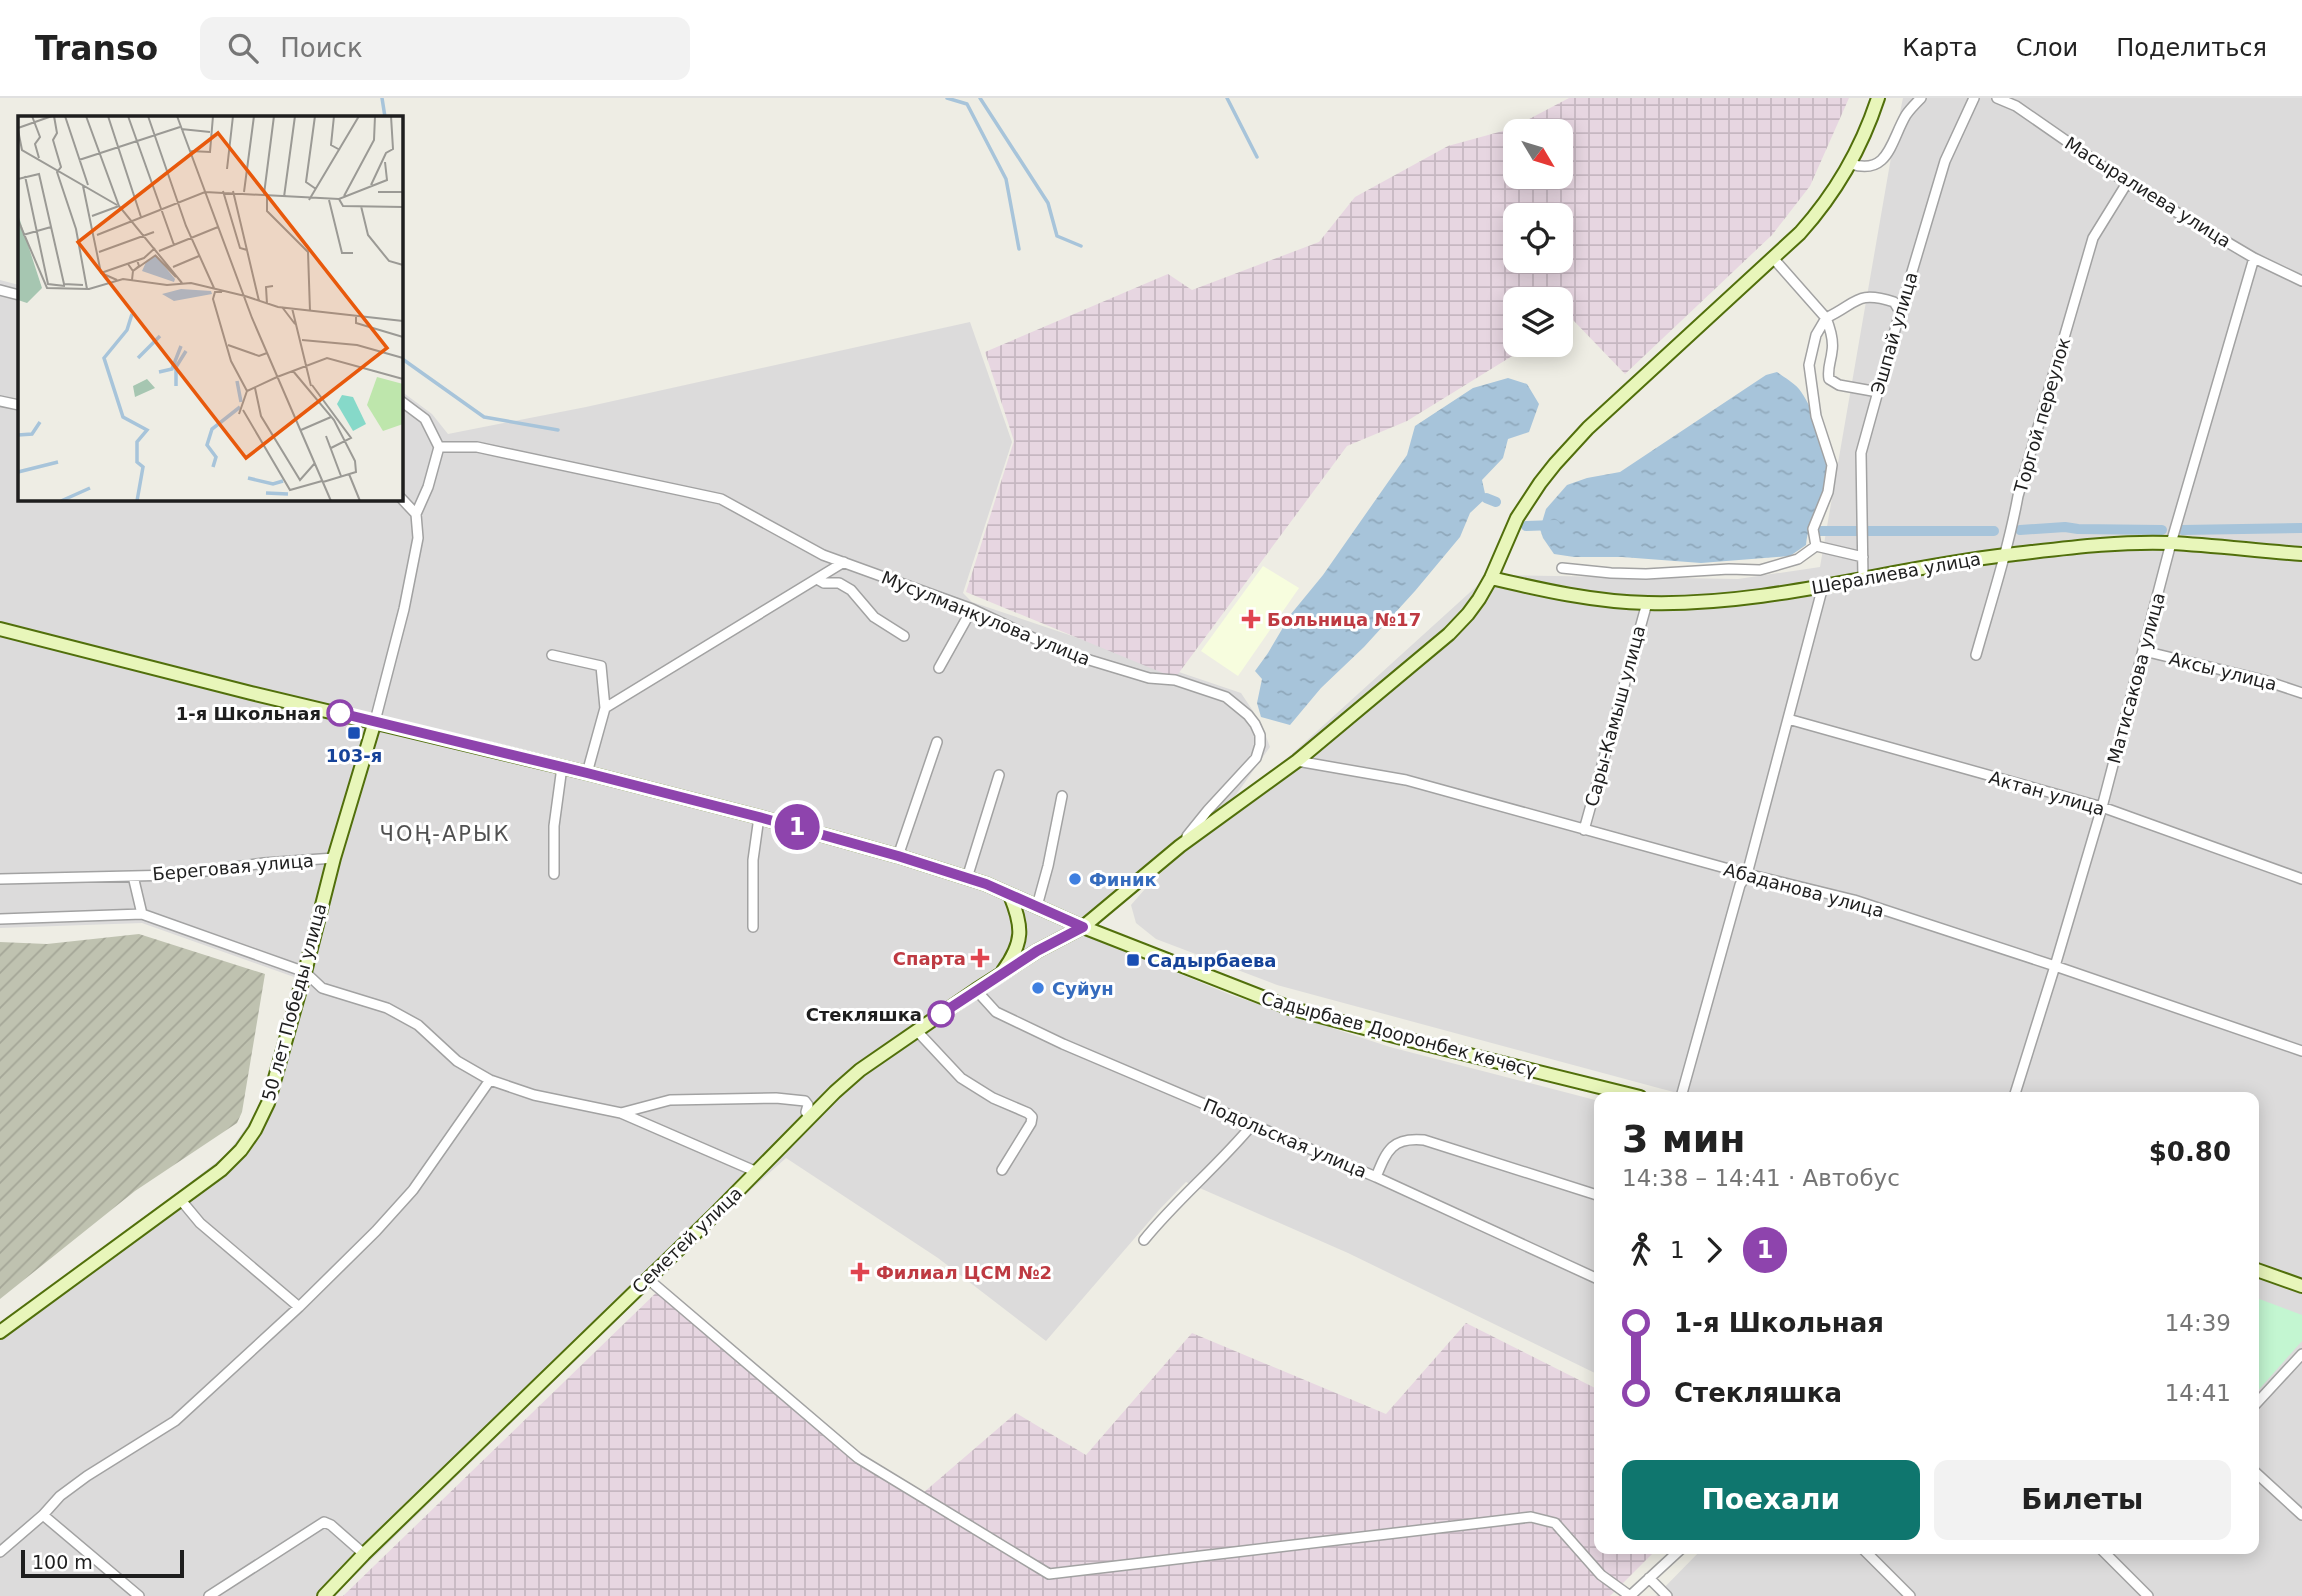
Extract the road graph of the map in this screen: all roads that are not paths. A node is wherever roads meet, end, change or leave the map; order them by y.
1 (1878, 98) edge
2 (1921, 98) edge
3 (1974, 98) edge
4 (1997, 98) edge
5 (1851, 164) junction
6 (2127, 183) junction
7 (1773, 258) junction
8 (2254, 258) junction
9 (2302, 281) edge
10 (0, 290) edge
11 (18, 295) edge
12 (1900, 313) junction
13 (1826, 318) junction
14 (1878, 393) junction
15 (0, 401) edge
16 (402, 402) edge
17 (18, 405) edge
18 (439, 447) junction
19 (402, 499) edge
20 (416, 514) junction
21 (2171, 543) junction
22 (1816, 546) junction
23 (2302, 554) edge
24 (2004, 555) junction
25 (1863, 557) junction
26 (844, 562) junction
27 (1562, 568) dead end
28 (1491, 578) junction
29 (1863, 578) junction
30 (817, 579) junction
31 (1823, 586) junction
32 (1647, 603) junction
33 (972, 609) junction
34 (0, 629) edge
35 (904, 636) dead end
36 (2144, 651) junction
37 (552, 655) dead end
38 (1976, 655) dead end
39 (939, 667) dead end
40 (2302, 693) edge
41 (605, 708) junction
42 (1788, 719) junction
43 (375, 721) junction
44 (937, 742) dead end
45 (1297, 761) junction
46 (562, 767) junction
47 (587, 773) junction
48 (999, 775) dead end
49 (1062, 796) dead end
50 (2102, 807) junction
51 (759, 817) junction
52 (1584, 830) junction
53 (1180, 846) junction
54 (898, 856) junction
55 (334, 858) junction
56 (554, 874) dead end
57 (1747, 874) junction
58 (133, 876) junction
59 (0, 878) edge
60 (967, 878) junction
61 (2302, 879) edge
62 (1010, 895) junction
63 (1037, 906) junction
64 (142, 914) junction
65 (0, 919) edge
66 (754, 927) dead end
67 (1083, 927) junction
68 (2055, 966) junction
69 (305, 972) junction
70 (998, 976) junction
71 (976, 990) junction
72 (917, 1031) junction
73 (2302, 1051) edge
74 (490, 1080) junction
75 (1620, 1092) edge
76 (1682, 1092) edge
77 (2016, 1092) edge
78 (621, 1113) junction
79 (810, 1116) junction
80 (1252, 1125) junction
81 (1002, 1170) dead end
82 (757, 1172) junction
83 (1376, 1177) junction
84 (1594, 1194) edge
85 (180, 1199) junction
86 (1144, 1240) dead end
87 (2259, 1271) edge
88 (1594, 1277) edge
89 (648, 1279) junction
90 (2302, 1286) edge
91 (299, 1307) junction
92 (0, 1332) edge
93 (2302, 1354) edge
94 (2259, 1401) edge
95 (2259, 1476) edge
96 (43, 1515) junction
97 (2302, 1515) edge
98 (0, 1552) edge
99 (364, 1554) junction
100 (1675, 1554) edge
101 (1868, 1554) edge
102 (2106, 1554) edge
103 (1649, 1578) junction
104 (139, 1596) edge
105 (209, 1596) edge
106 (324, 1596) edge
107 (1630, 1596) edge
108 (1667, 1596) edge
109 (1910, 1596) edge
110 (2148, 1596) edge

1 - 5 main road, Семетей улица
2 - 5 street
3 - 12 street, Эшпай улица
4 - 6 street, Масыралиева улица
5 - 7 main road, Семетей улица
6 - 8 street, Масыралиева улица
6 - 24 street, Торгой переулок
7 - 13 street
7 - 28 main road, Семетей улица
8 - 9 street, Масыралиева улица
8 - 21 street, Матисакова улица
10 - 11 street
12 - 13 street
12 - 14 street, Эшпай улица
13 - 14 street
13 - 22 street
14 - 25 street, Эшпай улица
15 - 17 street
16 - 18 street
18 - 20 street
18 - 26 street, Мусулманкулова улица
19 - 20 street
20 - 43 street
21 - 23 main road, Шералиева улица
21 - 24 main road, Шералиева улица
21 - 36 street, Матисакова улица
22 - 25 street
22 - 27 street
24 - 29 main road, Шералиева улица
24 - 38 street, Торгой переулок
25 - 29 street, Эшпай улица
26 - 30 street
26 - 33 street, Мусулманкулова улица
28 - 32 main road, Шералиева улица
28 - 45 main road, Семетей улица
29 - 31 main road, Шералиева улица
30 - 35 street
30 - 41 street
31 - 32 main road, Шералиева улица
31 - 42 street
32 - 52 street, Сары-Камыш улица
33 - 39 street
33 - 53 street, Мусулманкулова улица
34 - 43 main road, Садырбаев Дооронбек көчөсү
36 - 40 street, Аксы улица
36 - 50 street, Матисакова улица
37 - 41 street
41 - 47 street
42 - 50 street, Актан улица
42 - 57 street
43 - 46 main road, Садырбаев Дооронбек көчөсү
43 - 55 main road, 50 лет Победы улица
44 - 54 street
45 - 52 street, Абаданова улица
45 - 53 main road, Семетей улица
46 - 47 main road, Садырбаев Дооронбек көчөсү
46 - 56 street
47 - 51 main road, Садырбаев Дооронбек көчөсү
48 - 60 street
49 - 63 street
50 - 61 street, Актан улица
50 - 68 street, Матисакова улица
51 - 54 main road, Садырбаев Дооронбек көчөсү
51 - 66 street
52 - 57 street, Абаданова улица
53 - 67 main road, Семетей улица
54 - 60 main road, Садырбаев Дооронбек көчөсү
55 - 58 street, Береговая улица
55 - 69 main road, 50 лет Победы улица
57 - 68 street, Абаданова улица
57 - 76 street
58 - 59 street, Береговая улица
58 - 64 street, Береговая улица
60 - 62 main road, Садырбаев Дооронбек көчөсү
62 - 63 main road, Садырбаев Дооронбек көчөсү
62 - 70 main road
63 - 67 main road, Садырбаев Дооронбек көчөсү
64 - 65 street
64 - 69 street
67 - 70 main road, Семетей улица
67 - 75 main road, Садырбаев Дооронбек көчөсү
68 - 73 street, Абаданова улица
68 - 77 street, Матисакова улица
69 - 74 street
69 - 85 main road, 50 лет Победы улица
70 - 71 main road, Семетей улица
71 - 72 main road, Семетей улица
71 - 80 street, Подольская улица
72 - 79 main road, Семетей улица
72 - 81 street
74 - 78 street
74 - 91 street
78 - 79 street
78 - 82 street
79 - 82 main road, Семетей улица
80 - 83 street, Подольская улица
80 - 86 street
82 - 89 main road, Семетей улица
83 - 84 street
83 - 88 street, Подольская улица
85 - 91 street
85 - 92 main road, 50 лет Победы улица
87 - 90 main road
89 - 99 main road, Семетей улица
89 - 107 street
91 - 96 street
93 - 94 street
95 - 97 street
96 - 98 street
96 - 104 street
99 - 105 street
99 - 106 main road, Семетей улица
100 - 103 street
101 - 109 street
102 - 110 street
103 - 107 street
103 - 108 street

